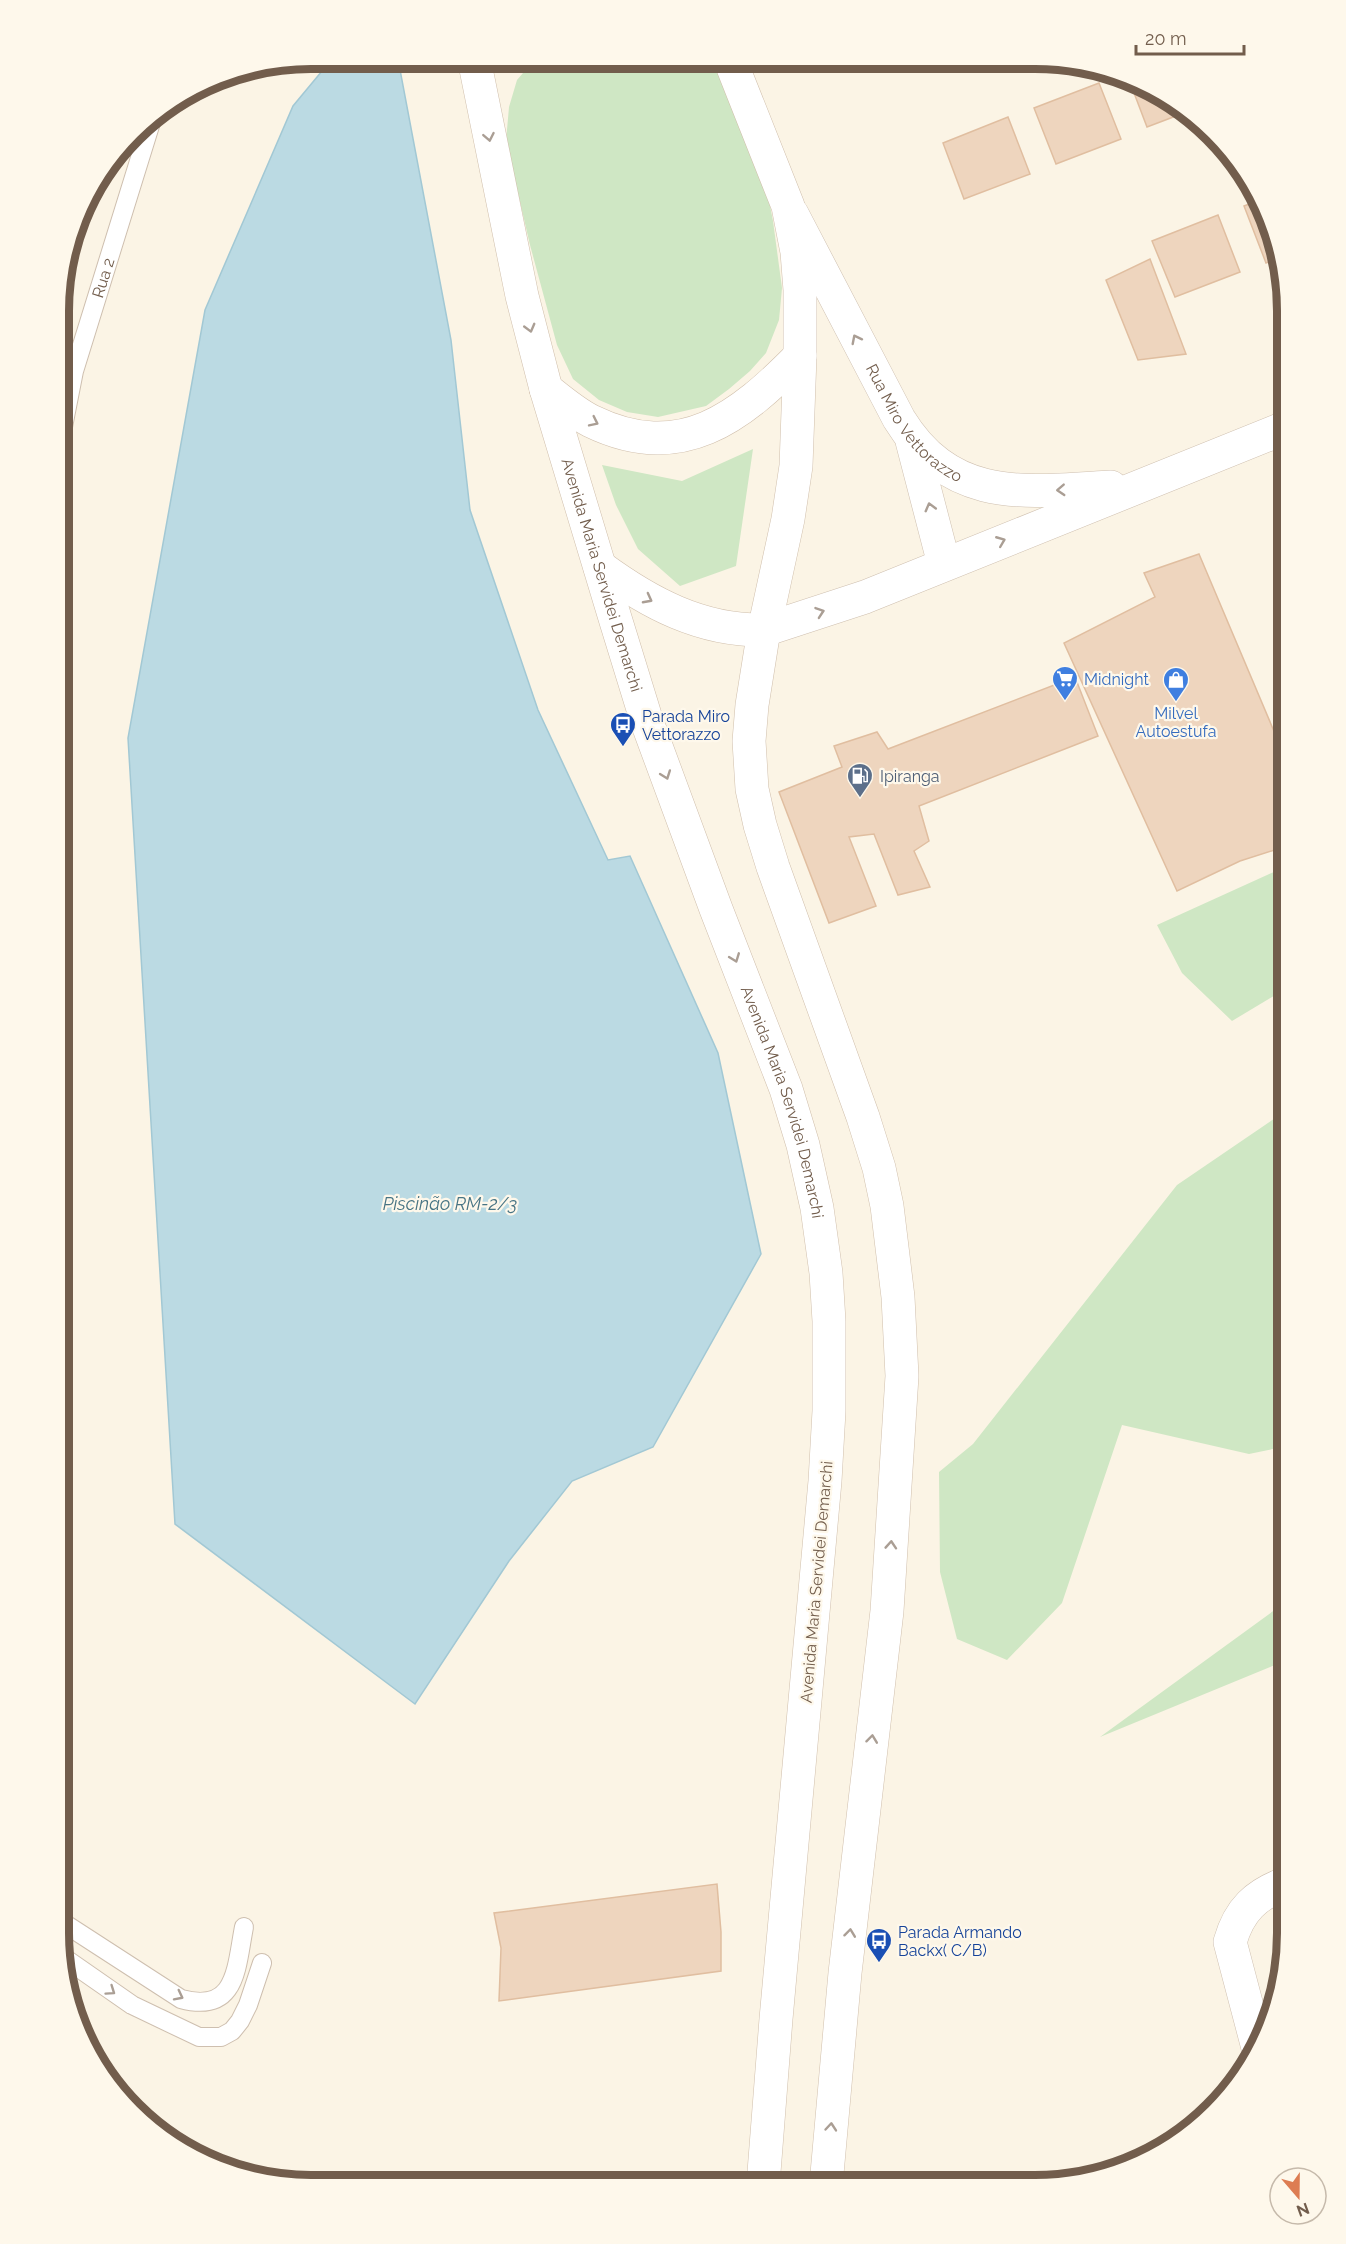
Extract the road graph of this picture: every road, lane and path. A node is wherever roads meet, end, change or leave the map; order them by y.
1 (476, 69) edge
2 (494, 69) edge
3 (734, 69) edge
4 (480, 92) junction
5 (148, 132) edge
6 (788, 206) junction
7 (800, 356) junction
8 (546, 390) junction
9 (69, 396) edge
10 (1277, 431) edge
11 (912, 441) junction
12 (1140, 486) junction
13 (944, 564) junction
14 (600, 567) junction
15 (764, 630) junction
16 (1277, 1888) edge
17 (69, 1927) edge
18 (244, 1927) dead end
19 (71, 1962) edge
20 (262, 1963) dead end
21 (1255, 2035) edge
22 (764, 2175) edge
23 (827, 2175) edge

1 - 4 main road, Avenida Maria Servidei Demarchi
2 - 4 main road
3 - 6 main road
4 -> 8 main road, Avenida Maria Servidei Demarchi
5 - 9 lane, Rua 2
6 - 7 main road
11 -> 6 main road, Rua Miro Vettorazzo
8 -> 7 main road
7 - 15 main road
8 - 14 main road, Avenida Maria Servidei Demarchi
10 - 12 main road, Rua Miro Vettorazzo
12 -> 11 main road, Rua Miro Vettorazzo
13 -> 11 main road
13 -> 12 main road, Rua Miro Vettorazzo
15 -> 13 main road, Rua Miro Vettorazzo
14 -> 15 main road
14 -> 22 main road, Avenida Maria Servidei Demarchi
23 -> 15 main road
16 - 21 main road
17 -> 18 lane
19 -> 20 lane

